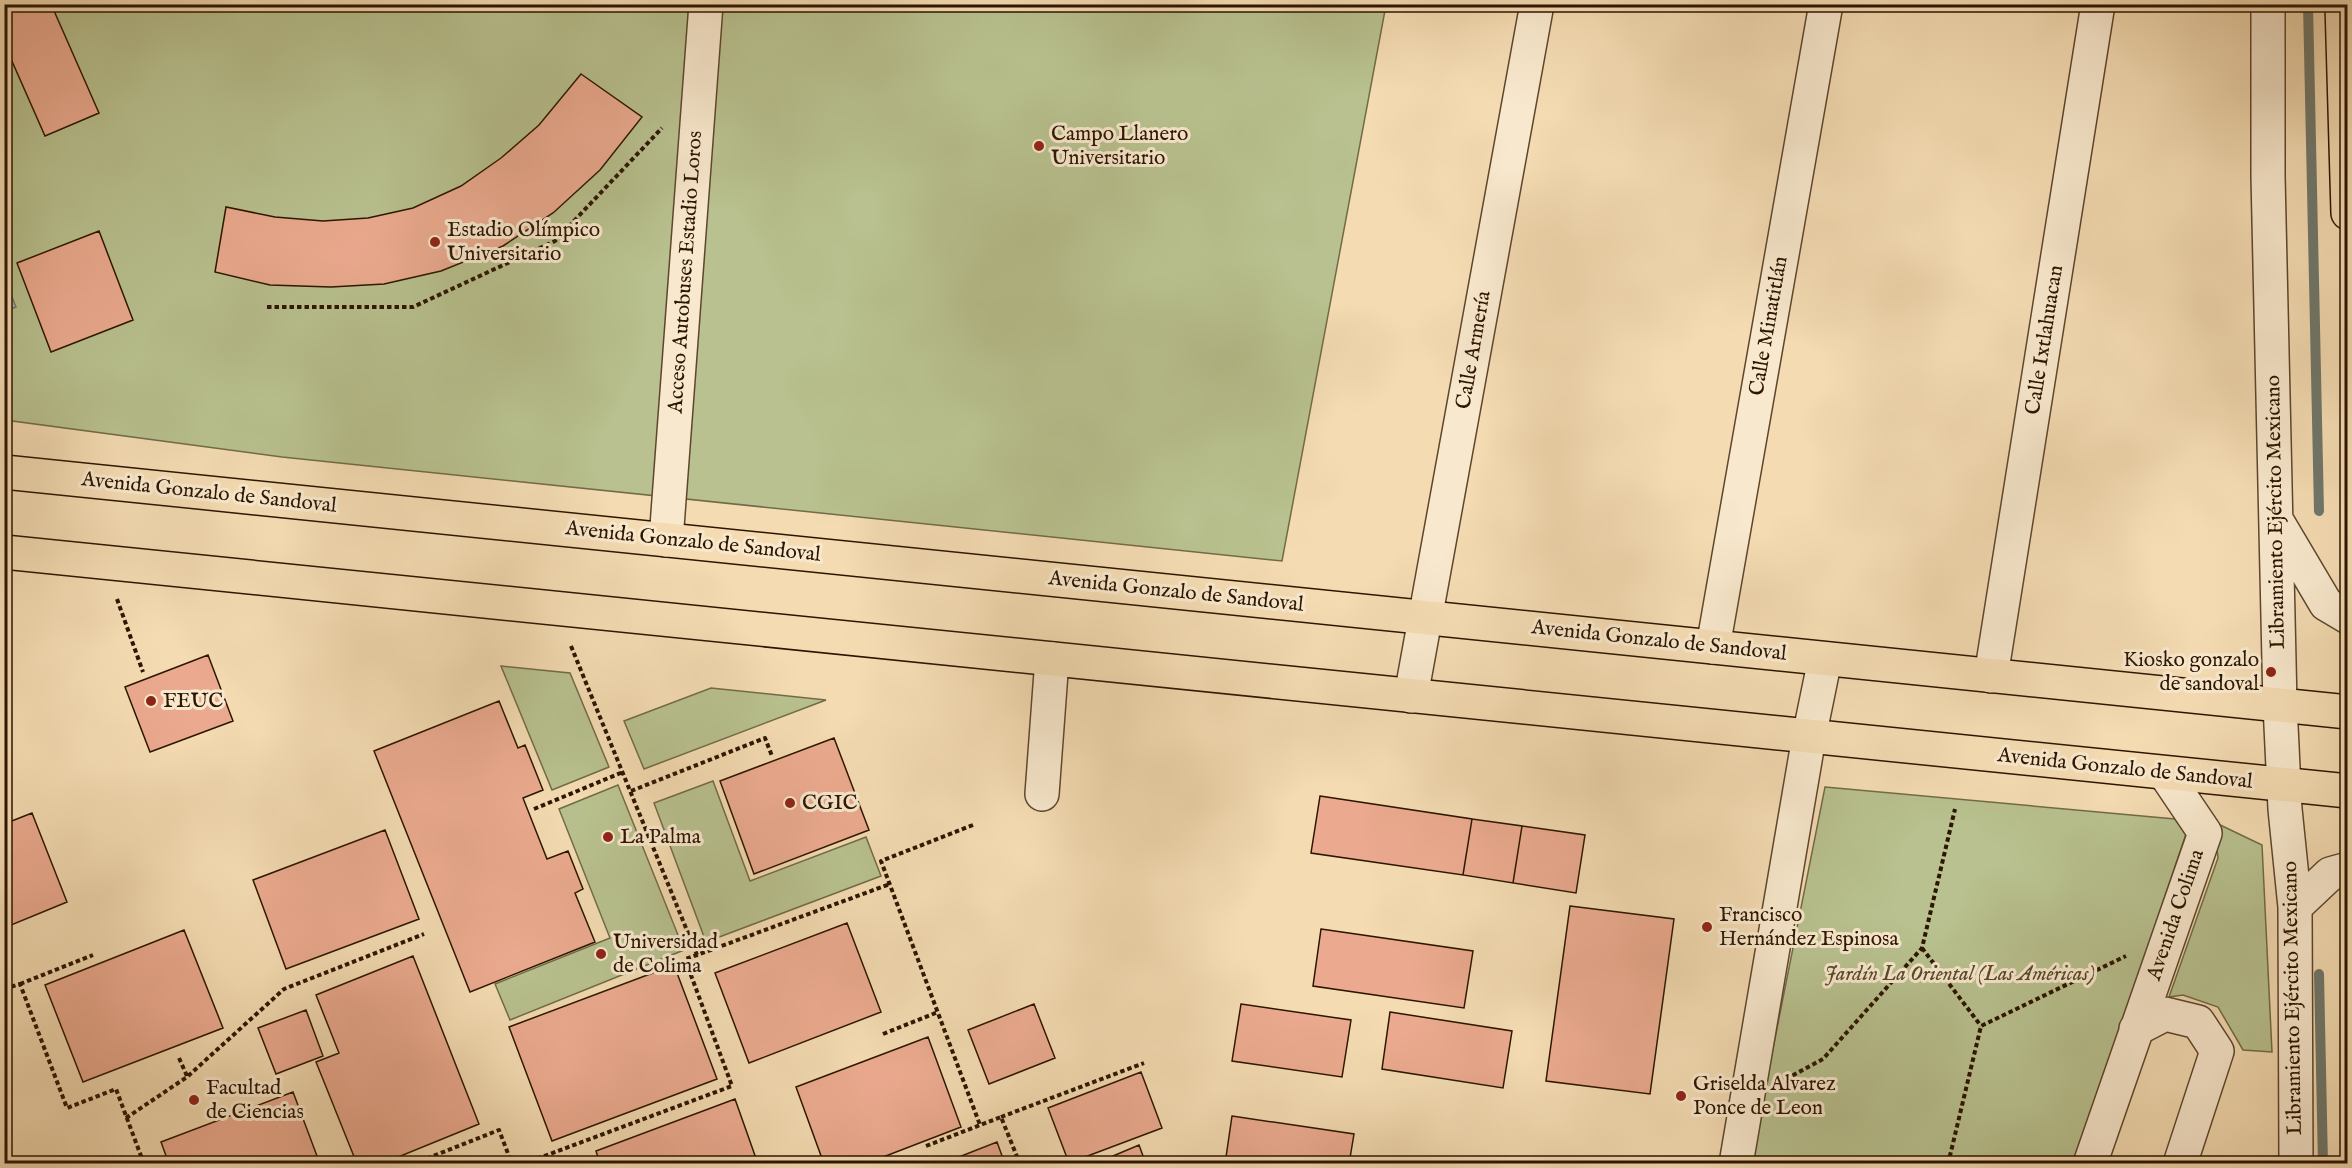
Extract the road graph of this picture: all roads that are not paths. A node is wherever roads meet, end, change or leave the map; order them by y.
1 (706, 4) edge
2 (1537, 4) edge
3 (1826, 4) edge
4 (2098, 4) edge
5 (2268, 4) edge
6 (2342, 4) edge
7 (2348, 213) edge
8 (4, 472) edge
9 (2276, 519) junction
10 (666, 540) junction
11 (4, 552) edge
12 (1424, 617) junction
13 (2348, 617) edge
14 (1713, 647) junction
15 (1825, 658) junction
16 (1052, 659) junction
17 (1991, 676) junction
18 (1411, 696) junction
19 (2280, 705) junction
20 (2348, 712) edge
21 (1809, 737) junction
22 (2166, 775) junction
23 (2285, 785) junction
24 (2348, 791) edge
25 (1042, 794) dead end
26 (2348, 869) edge
27 (2295, 907) junction
28 (2136, 1029) junction
29 (1736, 1164) edge
30 (2090, 1164) edge
31 (2180, 1164) edge
32 (2296, 1164) edge

1 - 10 street, Acceso Autobuses Estadio Loros
2 - 12 street, Calle Armería
3 - 14 street, Calle Minatitlán
4 - 17 street, Calle Ixtlahuacan
5 - 9 street, Libramiento Ejército Mexicano
6 - 7 main road
8 - 10 main road, Avenida Gonzalo de Sandoval
9 - 13 street
9 - 19 street, Libramiento Ejército Mexicano
10 - 12 main road, Avenida Gonzalo de Sandoval
11 - 16 main road, Avenida Gonzalo de Sandoval
12 - 14 main road, Avenida Gonzalo de Sandoval
12 - 18 street, Calle Armería
14 - 15 main road, Avenida Gonzalo de Sandoval
15 - 17 main road, Avenida Gonzalo de Sandoval
15 - 21 street
16 - 18 main road, Avenida Gonzalo de Sandoval
16 - 25 street
17 - 19 main road, Avenida Gonzalo de Sandoval
18 - 21 main road, Avenida Gonzalo de Sandoval
19 - 20 main road, Avenida Gonzalo de Sandoval
19 - 23 street, Libramiento Ejército Mexicano
21 - 22 main road, Avenida Gonzalo de Sandoval
21 - 29 street
22 - 23 main road, Avenida Gonzalo de Sandoval
22 - 28 street, Avenida Colima
23 - 24 main road, Avenida Gonzalo de Sandoval
23 - 27 street, Libramiento Ejército Mexicano
26 - 27 street
27 - 32 street, Libramiento Ejército Mexicano
28 - 30 street, Avenida Colima
28 - 31 street, Avenida Colima

